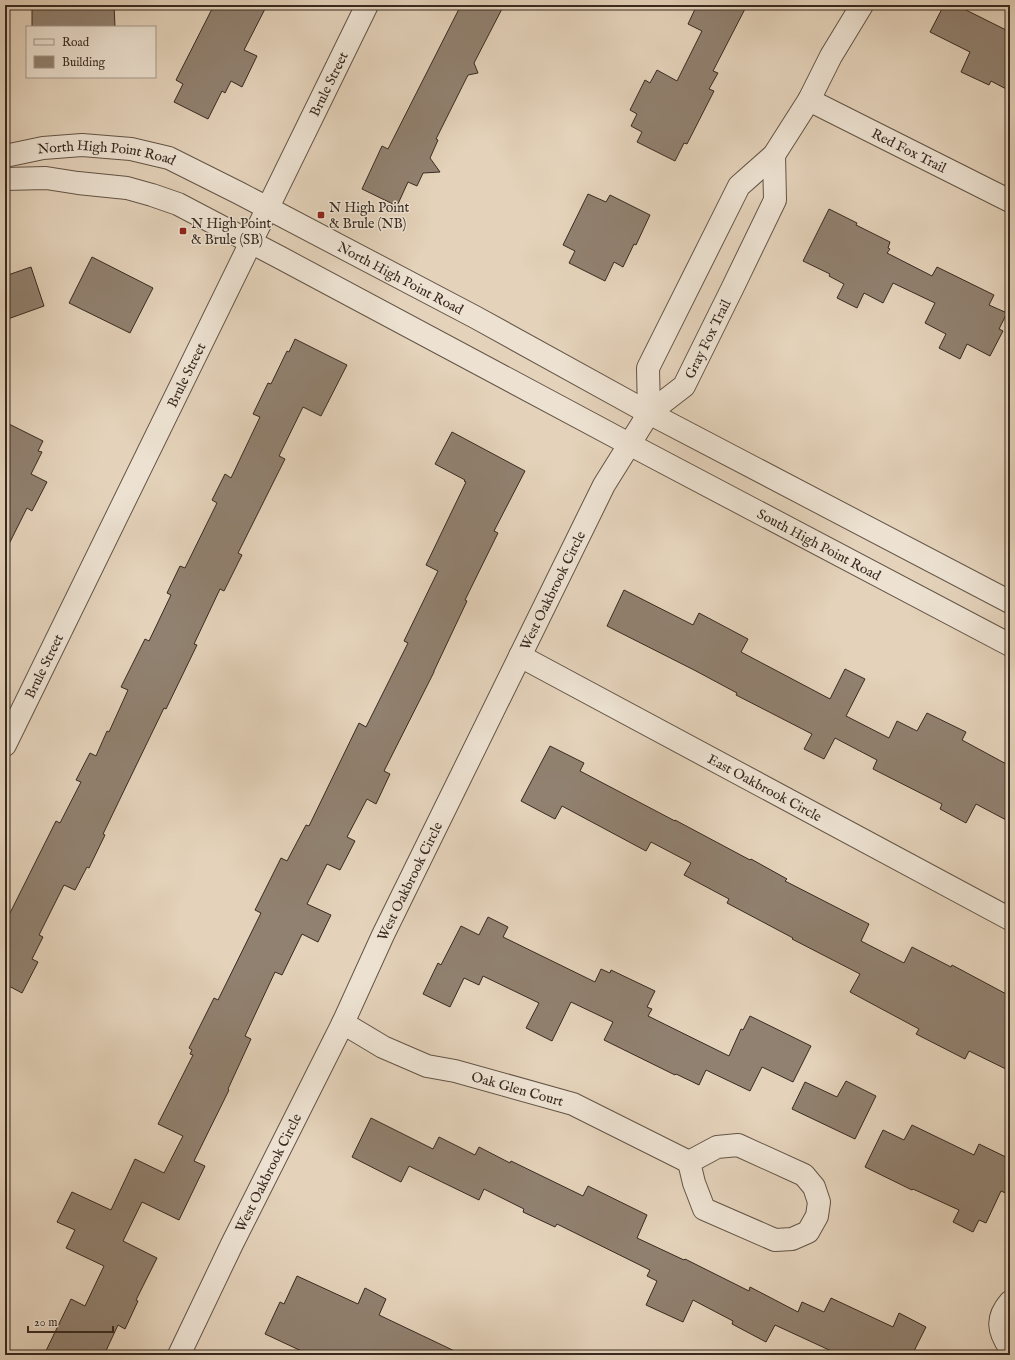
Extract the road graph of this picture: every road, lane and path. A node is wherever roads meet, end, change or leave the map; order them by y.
1 (367, 5) edge
2 (862, 5) edge
3 (809, 100) junction
4 (774, 155) junction
5 (5, 156) edge
6 (5, 179) edge
7 (1010, 201) edge
8 (268, 208) junction
9 (251, 242) junction
10 (649, 413) junction
11 (629, 444) junction
12 (1010, 602) edge
13 (1010, 645) edge
14 (520, 656) junction
15 (5, 745) edge
16 (1010, 919) edge
17 (343, 1023) junction
18 (689, 1162) junction
19 (1010, 1302) edge
20 (1010, 1348) edge
21 (179, 1355) edge

1 - 8 street, Brule Street
2 - 3 street
3 - 4 street
3 - 7 street, Red Fox Trail
4 - 10 street
4 - 10 street, Gray Fox Trail
5 - 8 street, North High Point Road
6 - 9 street, North High Point Road
8 - 9 street, Brule Street
8 - 10 street, North High Point Road
9 - 11 street, North High Point Road
9 - 15 street, Brule Street
10 - 11 street, West Oakbrook Circle
10 - 12 street
11 - 13 street, South High Point Road
11 - 14 street, West Oakbrook Circle
14 - 16 street, East Oakbrook Circle
14 - 17 street, West Oakbrook Circle
17 - 18 street, Oak Glen Court
17 - 21 street, West Oakbrook Circle
18 - 18 street
19 - 20 street

